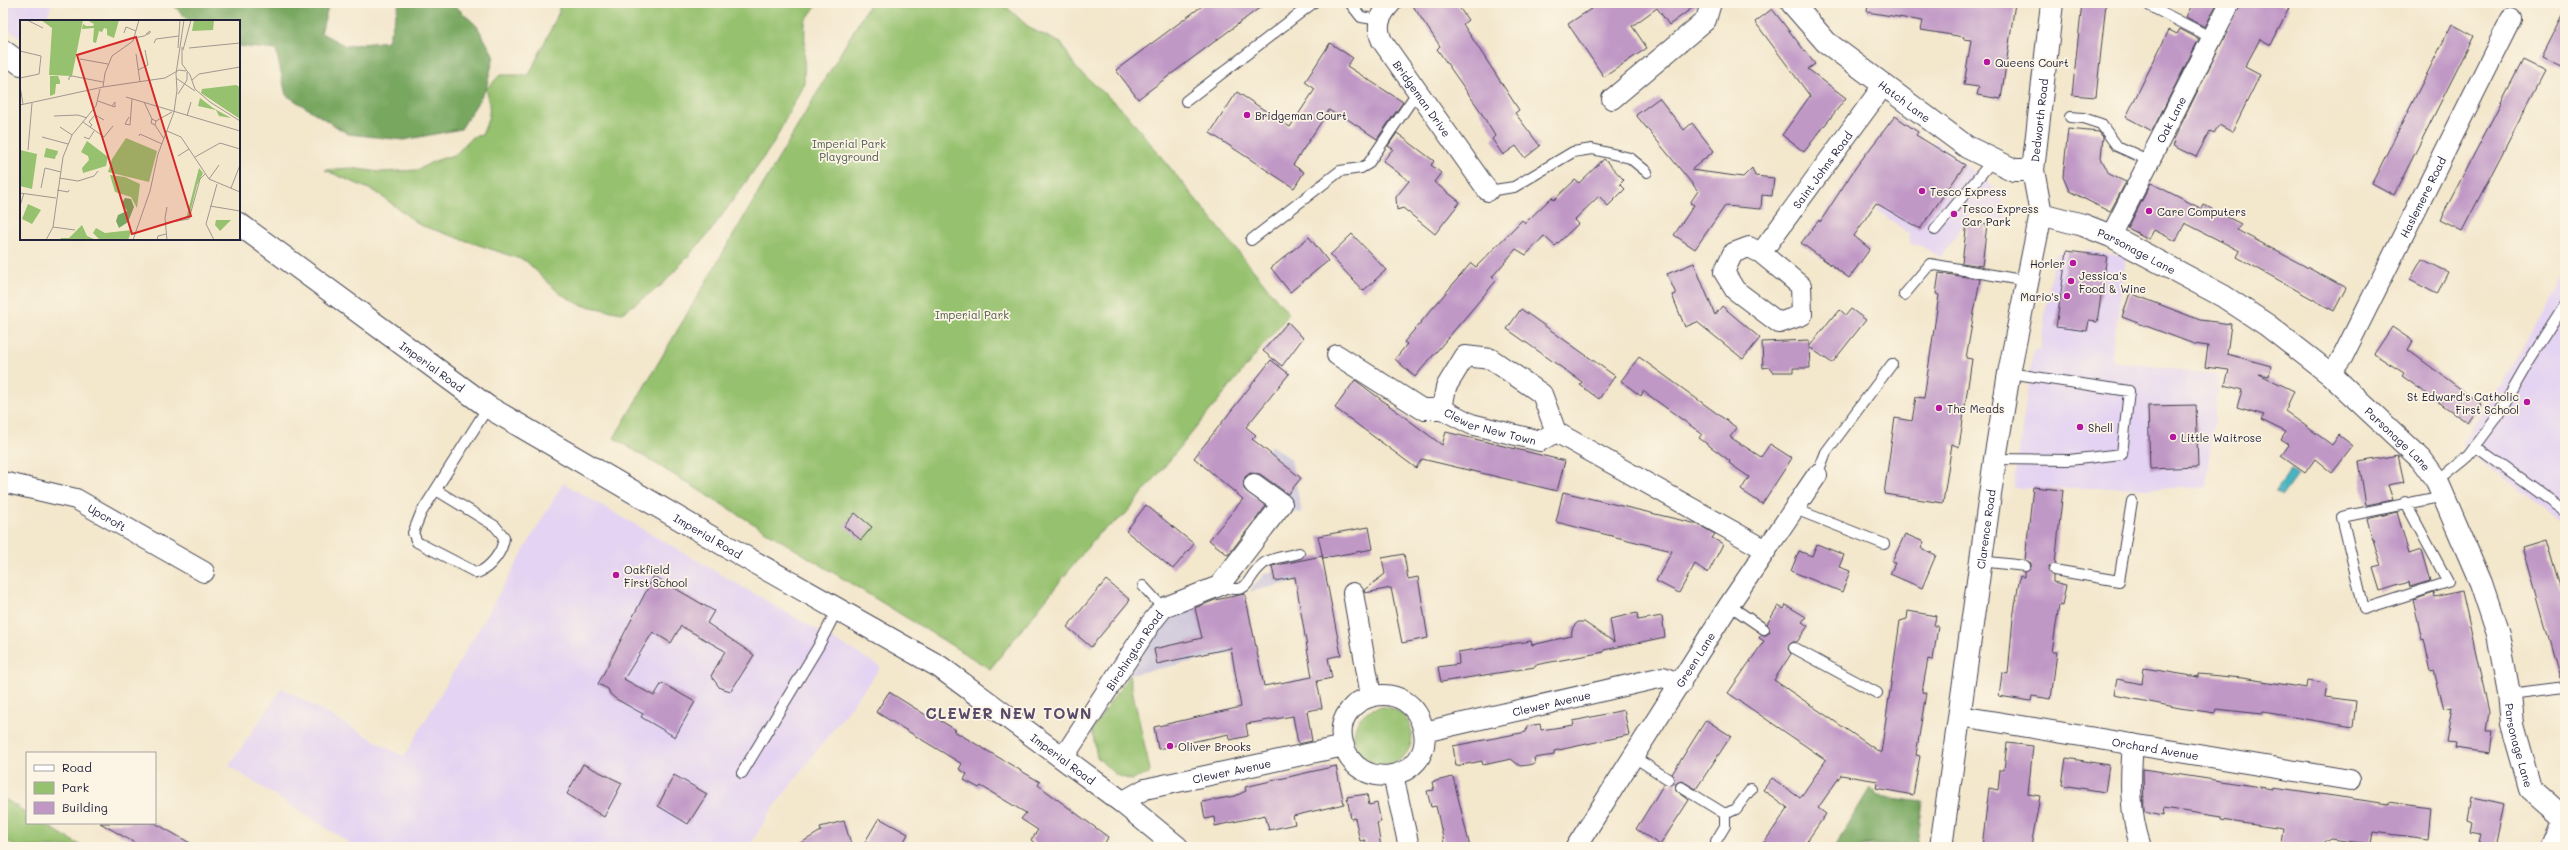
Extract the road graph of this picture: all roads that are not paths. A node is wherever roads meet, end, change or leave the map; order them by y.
1 (1313, 3) edge
2 (1350, 3) edge
3 (1391, 3) edge
4 (1711, 3) edge
5 (1792, 3) edge
6 (2052, 3) edge
7 (2149, 3) edge
8 (2230, 3) edge
9 (2511, 19) dead end
10 (1380, 20) junction
11 (2212, 38) junction
12 (3, 51) edge
13 (20, 63) edge
14 (1883, 86) junction
15 (1418, 92) junction
16 (1612, 99) dead end
17 (1186, 101) dead end
18 (2070, 117) dead end
19 (2148, 160) junction
20 (1992, 161) junction
21 (2033, 170) junction
22 (1646, 172) dead end
23 (1488, 191) joint
24 (2041, 214) junction
25 (240, 225) edge
26 (1935, 230) dead end
27 (2111, 236) junction
28 (1251, 240) dead end
29 (1761, 253) dead end
30 (2027, 281) junction
31 (1904, 295) dead end
32 (2565, 304) edge
33 (1337, 355) dead end
34 (1892, 364) dead end
35 (2009, 373) junction
36 (2330, 374) junction
37 (488, 407) junction
38 (1442, 409) junction
39 (1556, 432) junction
40 (2475, 446) junction
41 (1995, 459) junction
42 (1817, 475) joint
43 (3, 484) edge
44 (1254, 484) dead end
45 (2440, 489) junction
46 (436, 490) junction
47 (2132, 501) dead end
48 (2405, 502) junction
49 (1795, 509) junction
50 (2565, 511) edge
51 (1884, 544) dead end
52 (1766, 550) junction
53 (1299, 553) dead end
54 (1980, 561) junction
55 (2025, 566) dead end
56 (2054, 570) dead end
57 (204, 572) dead end
58 (1143, 586) dead end
59 (1219, 586) junction
60 (1353, 593) dead end
61 (1729, 605) junction
62 (838, 608) junction
63 (1163, 608) junction
64 (1764, 629) dead end
65 (1794, 648) dead end
66 (1681, 684) junction
67 (2565, 687) edge
68 (1877, 692) dead end
69 (2509, 694) junction
70 (1371, 696) junction
71 (1960, 716) junction
72 (1424, 732) junction
73 (2133, 744) junction
74 (1344, 746) junction
75 (1634, 757) junction
76 (1063, 758) junction
77 (742, 773) dead end
78 (1393, 775) junction
79 (1668, 779) dead end
80 (2350, 780) dead end
81 (1680, 787) dead end
82 (1751, 789) dead end
83 (1122, 802) junction
84 (1725, 814) junction
85 (2564, 819) edge
86 (1716, 841) dead end
87 (1177, 847) edge
88 (1409, 847) edge
89 (1576, 847) edge
90 (1941, 847) edge
91 (2141, 847) edge
92 (2552, 847) edge

1 - 17 lane
2 - 10 lane
3 - 10 street
4 - 16 street
5 - 14 main road, Hatch Lane
6 - 21 main road, Dedworth Road
7 - 11 lane
8 - 11 street, Oak Lane
9 - 36 street, Haslemere Road
10 - 15 street, Bridgeman Drive
11 - 19 street, Oak Lane
12 - 13 main road
14 - 20 main road, Hatch Lane
14 - 29 street, Saint Johns Road
15 - 23 street, Bridgeman Drive
15 - 28 lane
18 - 19 lane
19 - 27 street, Oak Lane
20 - 21 main road, Hatch Lane
20 - 26 lane
21 - 24 main road, Dedworth Road
22 - 23 lane
24 - 27 main road, Parsonage Lane
24 - 30 main road, Clarence Road
25 - 37 main road, Imperial Road
27 - 36 main road, Parsonage Lane
30 - 31 lane
30 - 35 main road, Clarence Road
32 - 40 lane
33 - 38 street
34 - 42 lane
35 - 41 main road, Clarence Road
35 - 41 lane
36 - 45 main road, Parsonage Lane
37 - 46 lane
37 - 62 main road, Imperial Road
38 - 39 street, Clewer New Town
38 - 39 street, Clewer New Town
39 - 52 street, Clewer New Town
40 - 45 lane
40 - 50 lane
41 - 54 main road, Clarence Road
42 - 49 street, Green Lane
43 - 57 street, Upcroft
44 - 59 street
45 - 48 lane
45 - 69 main road, Parsonage Lane
46 - 46 lane
47 - 56 lane
48 - 48 lane
49 - 51 lane
49 - 52 street, Green Lane
52 - 61 street, Green Lane
53 - 59 lane
54 - 55 lane
54 - 71 main road, Clarence Road
58 - 63 lane
59 - 63 street, Birchington Road
60 - 70 street
61 - 64 lane
61 - 66 street, Green Lane
62 - 76 main road, Imperial Road
62 - 77 lane
63 - 76 street, Birchington Road
65 - 68 lane
66 - 72 street, Clewer Avenue
66 - 75 street, Green Lane
67 - 69 lane
69 - 85 main road, Parsonage Lane
70 - 72 street
70 - 74 street
71 - 73 street, Orchard Avenue
71 - 90 main road, Clarence Road
72 - 78 street
73 - 80 street, Orchard Avenue
73 - 91 street
74 - 78 street
74 - 83 street, Clewer Avenue
75 - 79 lane
75 - 89 street, Green Lane
76 - 83 main road, Imperial Road
78 - 88 street
81 - 84 lane
82 - 84 lane
83 - 87 main road, Imperial Road
84 - 86 lane
85 - 92 street

